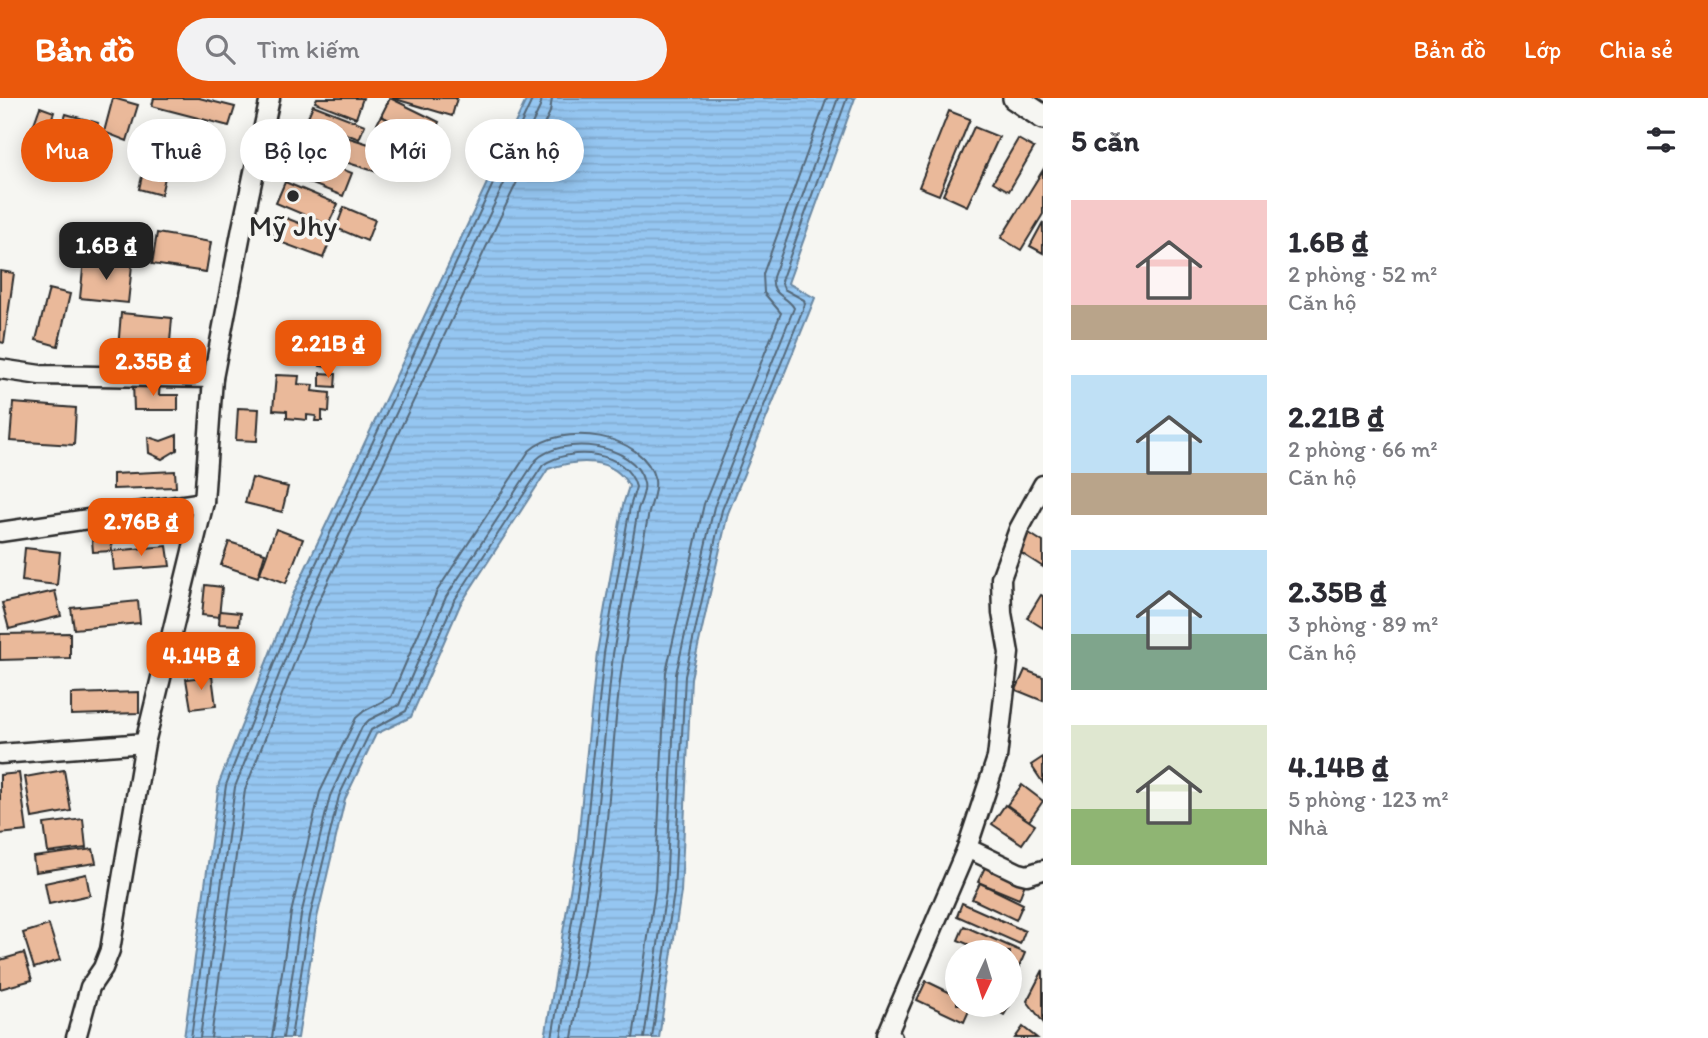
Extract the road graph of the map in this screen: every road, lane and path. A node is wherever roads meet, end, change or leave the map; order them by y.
1 (270, 98) edge
2 (1015, 98) edge
3 (1043, 117) edge
4 (0, 369) edge
5 (213, 378) junction
6 (1043, 485) edge
7 (204, 502) junction
8 (0, 532) edge
9 (145, 743) junction
10 (0, 754) edge
11 (967, 848) junction
12 (1043, 870) edge
13 (76, 1038) edge
14 (892, 1038) edge

1 - 5 street
2 - 3 street
4 - 5 street
5 - 7 street
6 - 11 street
7 - 8 street
7 - 9 street
9 - 10 street
9 - 13 street
11 - 12 street
11 - 14 street

